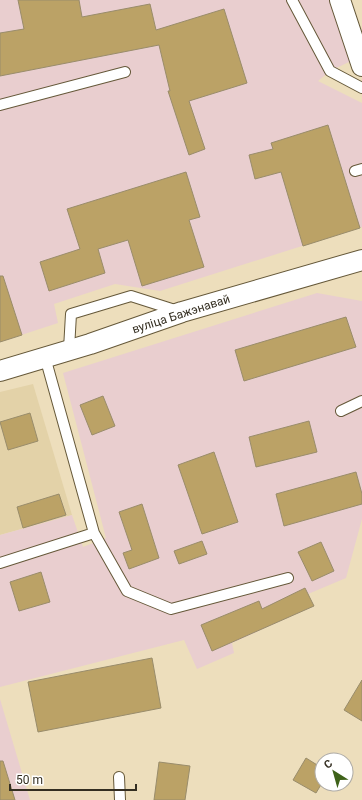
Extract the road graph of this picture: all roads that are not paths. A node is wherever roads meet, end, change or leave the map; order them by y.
1 (292, 0) edge
2 (340, 0) edge
3 (362, 66) edge
4 (125, 72) dead end
5 (362, 88) edge
6 (0, 105) edge
7 (362, 260) edge
8 (182, 312) junction
9 (69, 349) junction
10 (45, 357) junction
11 (0, 371) edge
12 (362, 401) edge
13 (341, 411) dead end
14 (94, 533) junction
15 (0, 563) edge
16 (288, 578) dead end
17 (119, 777) dead end
18 (120, 800) edge

1 - 5 lane
2 - 3 street
4 - 6 lane
7 - 8 street, вуліца Бажэнавай
8 - 9 street, вуліца Бажэнавай
8 - 9 lane
9 - 10 street, вуліца Бажэнавай
10 - 11 street, вуліца Бажэнавай
10 - 14 lane
12 - 13 lane
14 - 15 lane
14 - 16 lane
17 - 18 lane

